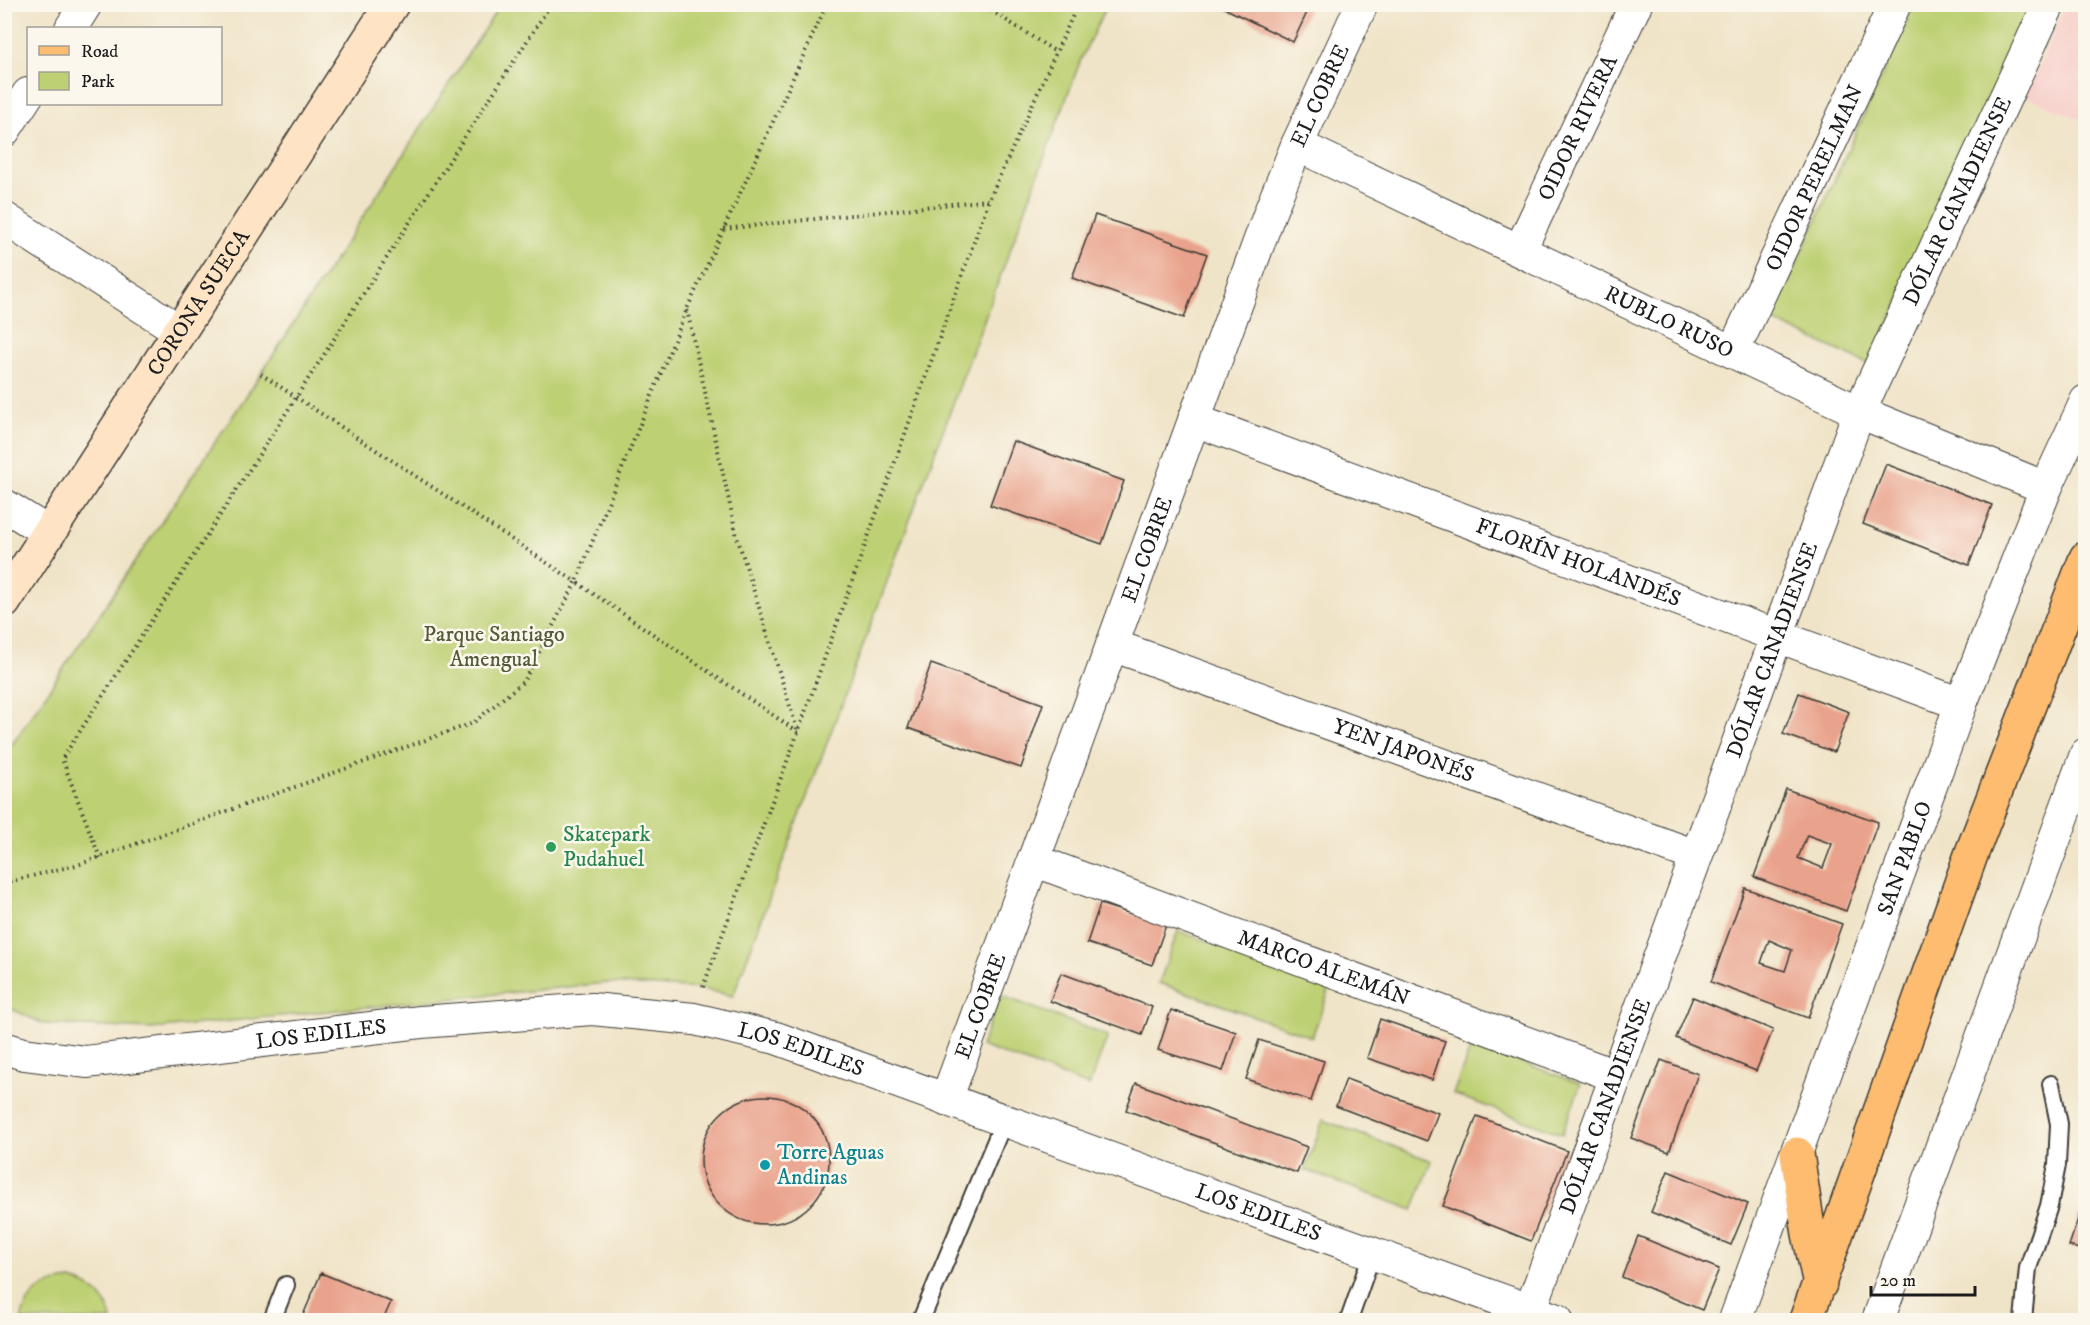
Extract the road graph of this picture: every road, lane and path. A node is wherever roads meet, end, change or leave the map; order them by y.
1 (86, 4) edge
2 (392, 4) edge
3 (551, 4) edge
4 (827, 4) edge
5 (981, 4) edge
6 (1077, 4) edge
7 (1362, 4) edge
8 (1636, 4) edge
9 (1895, 4) edge
10 (2049, 4) edge
11 (72, 27) edge
12 (1056, 52) junction
13 (27, 96) edge
14 (4, 131) edge
15 (1297, 145) junction
16 (989, 200) junction
17 (4, 218) edge
18 (724, 229) junction
19 (1520, 250) junction
20 (687, 309) junction
21 (180, 331) junction
22 (1733, 352) junction
23 (261, 374) dead end
24 (296, 398) junction
25 (2085, 401) edge
26 (1859, 412) junction
27 (1194, 420) junction
28 (2046, 488) junction
29 (4, 505) edge
30 (49, 533) junction
31 (2085, 558) edge
32 (576, 582) junction
33 (4, 602) edge
34 (1777, 636) junction
35 (1112, 645) junction
36 (1962, 704) junction
37 (798, 732) junction
38 (2085, 754) edge
39 (1696, 856) junction
40 (100, 858) junction
41 (1033, 860) junction
42 (4, 883) edge
43 (694, 1019) junction
44 (4, 1048) edge
45 (1616, 1076) junction
46 (2051, 1084) dead end
47 (945, 1100) junction
48 (1004, 1121) junction
49 (1797, 1154) junction
50 (1372, 1254) junction
51 (1820, 1284) junction
52 (286, 1285) dead end
53 (1543, 1316) edge
54 (1882, 1319) edge
55 (272, 1320) edge
56 (921, 1320) edge
57 (1348, 1320) edge
58 (1735, 1320) edge
59 (1806, 1320) edge
60 (2023, 1320) edge

1 - 11 street
2 - 21 street, CORONA SUECA
3 - 24 path
4 - 18 path
5 - 12 path
6 - 12 path
7 - 15 street, EL COBRE
8 - 19 street, OIDOR RIVERA
9 - 22 street, OIDOR PERELMAN
10 - 26 street, DÓLAR CANADIENSE
12 - 16 path
13 - 14 street
15 - 19 street, RUBLO RUSO
15 - 27 street, EL COBRE
16 - 18 path
16 - 37 path
17 - 21 street
18 - 20 path
19 - 22 street, RUBLO RUSO
20 - 32 path
20 - 37 path
21 - 30 street, CORONA SUECA
22 - 26 street, RUBLO RUSO
23 - 24 path
24 - 32 path
24 - 40 path
25 - 28 street, SAN PABLO
26 - 28 street, RUBLO RUSO
26 - 34 street, DÓLAR CANADIENSE
27 - 34 street, FLORÍN HOLANDÉS
27 - 35 street, EL COBRE
28 - 36 street, SAN PABLO
29 - 30 street
30 - 33 street, CORONA SUECA
31 - 51 main road
32 - 37 path
32 - 40 path
34 - 36 street, FLORÍN HOLANDÉS
34 - 39 street, DÓLAR CANADIENSE
35 - 39 street, YEN JAPONÉS
35 - 41 street, EL COBRE
36 - 49 street, SAN PABLO
37 - 43 path
38 - 54 street
39 - 45 street, DÓLAR CANADIENSE
40 - 42 path
41 - 45 street, MARCO ALEMÁN
41 - 47 street, EL COBRE
43 - 44 street, LOS EDILES
43 - 47 street, LOS EDILES
45 - 53 street, DÓLAR CANADIENSE
46 - 60 lane
47 - 48 street, LOS EDILES
48 - 50 street, LOS EDILES
48 - 56 lane
49 - 51 main road
49 - 58 street, SAN PABLO
50 - 53 street, LOS EDILES
50 - 57 lane
51 - 59 main road
52 - 55 lane

